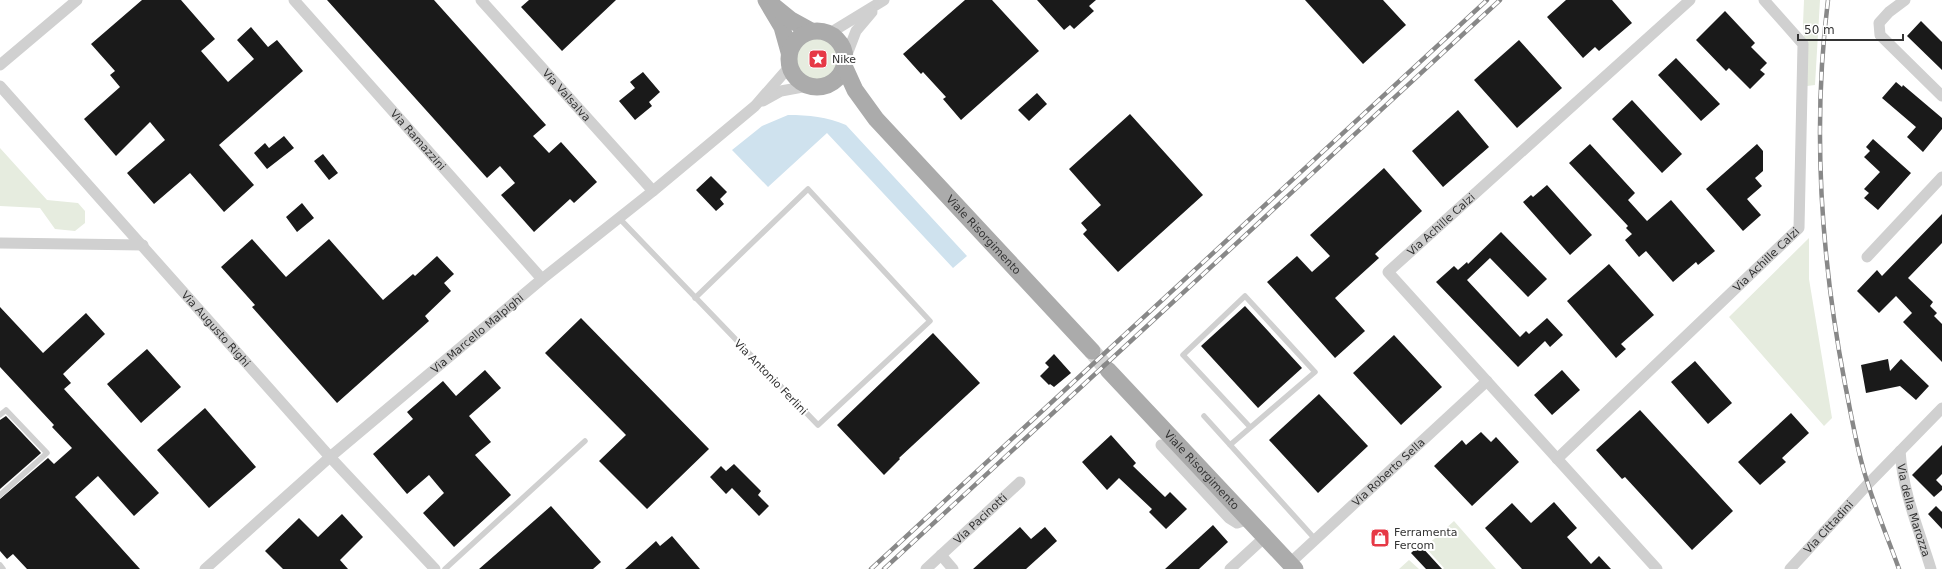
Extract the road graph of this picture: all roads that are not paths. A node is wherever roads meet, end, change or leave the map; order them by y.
1 (77, 0) edge
2 (294, 0) edge
3 (480, 0) edge
4 (767, 0) edge
5 (1690, 0) edge
6 (1764, 0) edge
7 (1905, 0) edge
8 (881, 2) edge
9 (811, 31) junction
10 (830, 33) junction
11 (790, 59) junction
12 (845, 62) junction
13 (0, 65) edge
14 (0, 86) edge
15 (808, 86) junction
16 (826, 86) junction
17 (1942, 96) edge
18 (755, 106) junction
19 (876, 119) junction
20 (1942, 177) edge
21 (653, 191) junction
22 (619, 218) junction
23 (0, 243) edge
24 (143, 245) junction
25 (1867, 257) dead end
26 (542, 279) junction
27 (696, 298) junction
28 (1092, 351) tunnel mouth
29 (1108, 370) tunnel mouth
30 (1486, 381) junction
31 (1942, 408) edge
32 (0, 415) edge
33 (1204, 416) dead end
34 (1250, 427) junction
35 (585, 441) dead end
36 (1161, 445) dead end
37 (1230, 445) junction
38 (1900, 451) junction
39 (330, 457) junction
40 (1557, 459) junction
41 (1020, 482) dead end
42 (0, 496) edge
43 (1248, 519) junction
44 (1266, 536) junction
45 (1315, 539) junction
46 (940, 555) junction
47 (0, 566) edge
48 (1292, 566) edge
49 (3, 569) edge
50 (205, 569) edge
51 (435, 569) edge
52 (445, 569) edge
53 (926, 569) edge
54 (953, 569) edge
55 (1230, 569) edge
56 (1657, 569) edge
57 (1790, 569) edge
58 (1931, 569) edge

1 - 13 street
2 - 26 street, Via Ramazzini
3 - 21 street, Via Valsalva
4 - 9 main road
4 - 11 main road
5 - 30 street, Via Achille Calzi
6 - 40 street, Via Achille Calzi
7 - 17 street
8 - 10 street
8 - 12 street
9 - 10 main road
9 - 11 main road
10 - 12 main road, Viale Risorgimento
11 - 15 main road
11 - 18 street, Via Marcello Malpighi
12 - 16 main road
12 - 19 main road, Viale Risorgimento
14 - 24 street, Via Augusto Righi
15 - 16 main road, Viale Risorgimento
15 - 18 street, Via Marcello Malpighi
16 - 19 main road, Viale Risorgimento
18 - 21 street, Via Marcello Malpighi
19 - 28 main road, Viale Risorgimento
20 - 25 street
21 - 22 street, Via Marcello Malpighi
22 - 26 street, Via Marcello Malpighi
22 - 27 lane, Via Antonio Ferlini
23 - 24 street
24 - 39 street, Via Augusto Righi
26 - 39 street, Via Marcello Malpighi
27 - 27 lane, Via Antonio Ferlini
29 - 43 main road, Viale Risorgimento
30 - 40 street
30 - 45 street, Via Roberto Sella
31 - 38 street, Via Cittadini
32 - 42 lane
33 - 37 lane
34 - 34 lane
34 - 37 lane
35 - 52 lane
36 - 43 street
37 - 45 lane
38 - 57 street, Via Cittadini
38 - 58 street, Via della Marozza
39 - 50 street, Via Marcello Malpighi
39 - 51 street, Via Augusto Righi
40 - 56 street
41 - 46 street, Via Pacinotti
43 - 44 main road, Viale Risorgimento
44 - 48 main road, Viale Risorgimento
44 - 55 street
45 - 48 street, Via Roberto Sella
46 - 53 street, Via Pacinotti
46 - 54 street
47 - 49 lane

